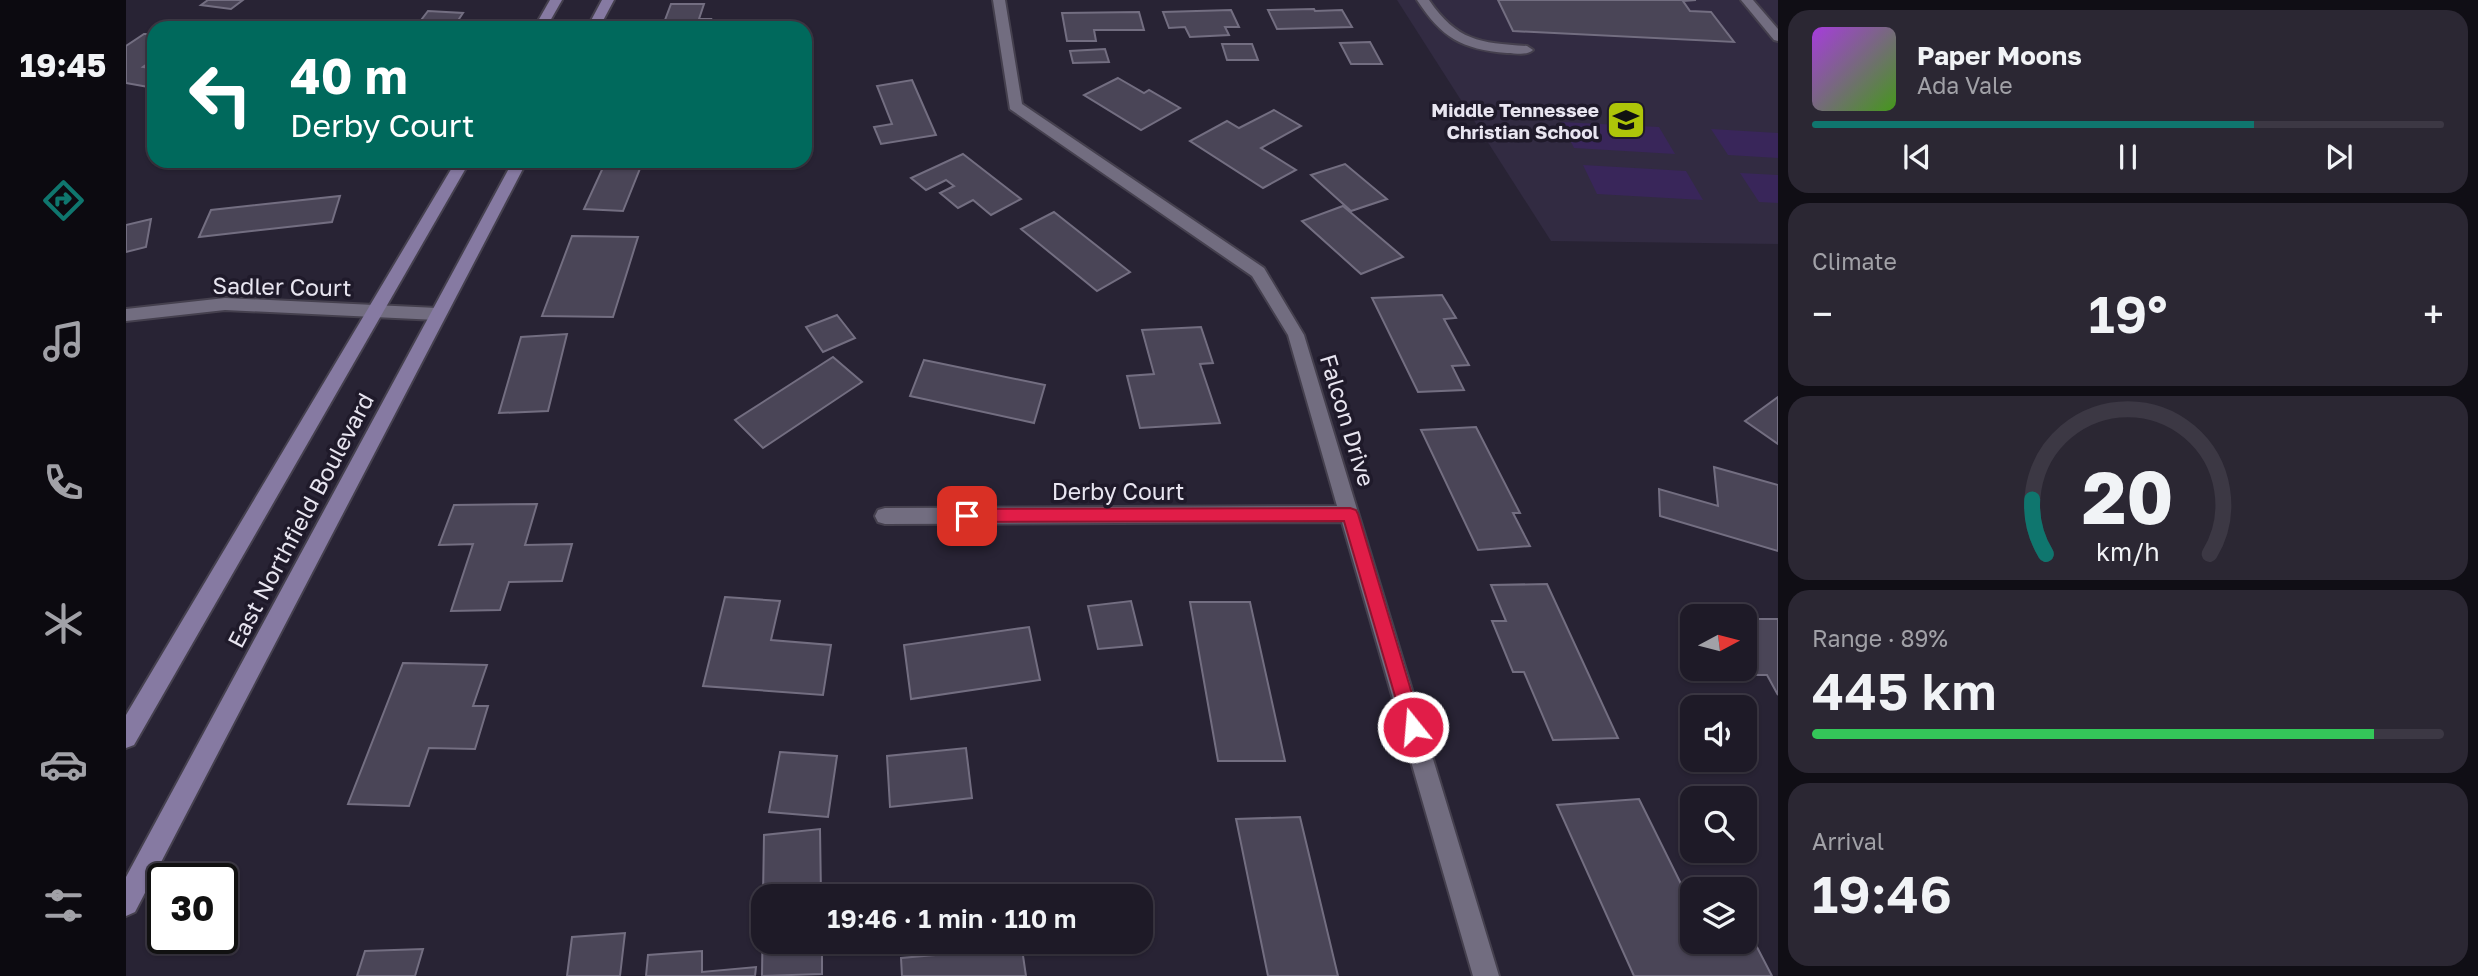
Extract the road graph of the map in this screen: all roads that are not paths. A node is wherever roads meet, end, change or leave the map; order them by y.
1 (556, 0) edge
2 (608, 0) edge
3 (999, 0) edge
4 (1423, 0) edge
5 (1747, 0) edge
6 (544, 21) edge
7 (597, 21) edge
8 (1778, 37) edge
9 (1528, 50) dead end
10 (459, 168) edge
11 (516, 168) edge
12 (375, 311) junction
13 (437, 314) junction
14 (126, 315) edge
15 (1350, 514) junction
16 (885, 516) dead end
17 (127, 732) edge
18 (126, 903) edge
19 (1486, 976) edge

1 - 6 main road
2 - 7 main road
3 - 15 street, Falcon Drive
4 - 9 street
5 - 8 street
10 - 12 main road, East Northfield Boulevard
11 - 13 main road, East Northfield Boulevard
12 - 13 street, Sadler Court
12 - 14 street, Sadler Court
12 - 17 main road, East Northfield Boulevard
13 - 18 main road, East Northfield Boulevard
15 - 16 street, Derby Court
15 - 19 street, Falcon Drive

